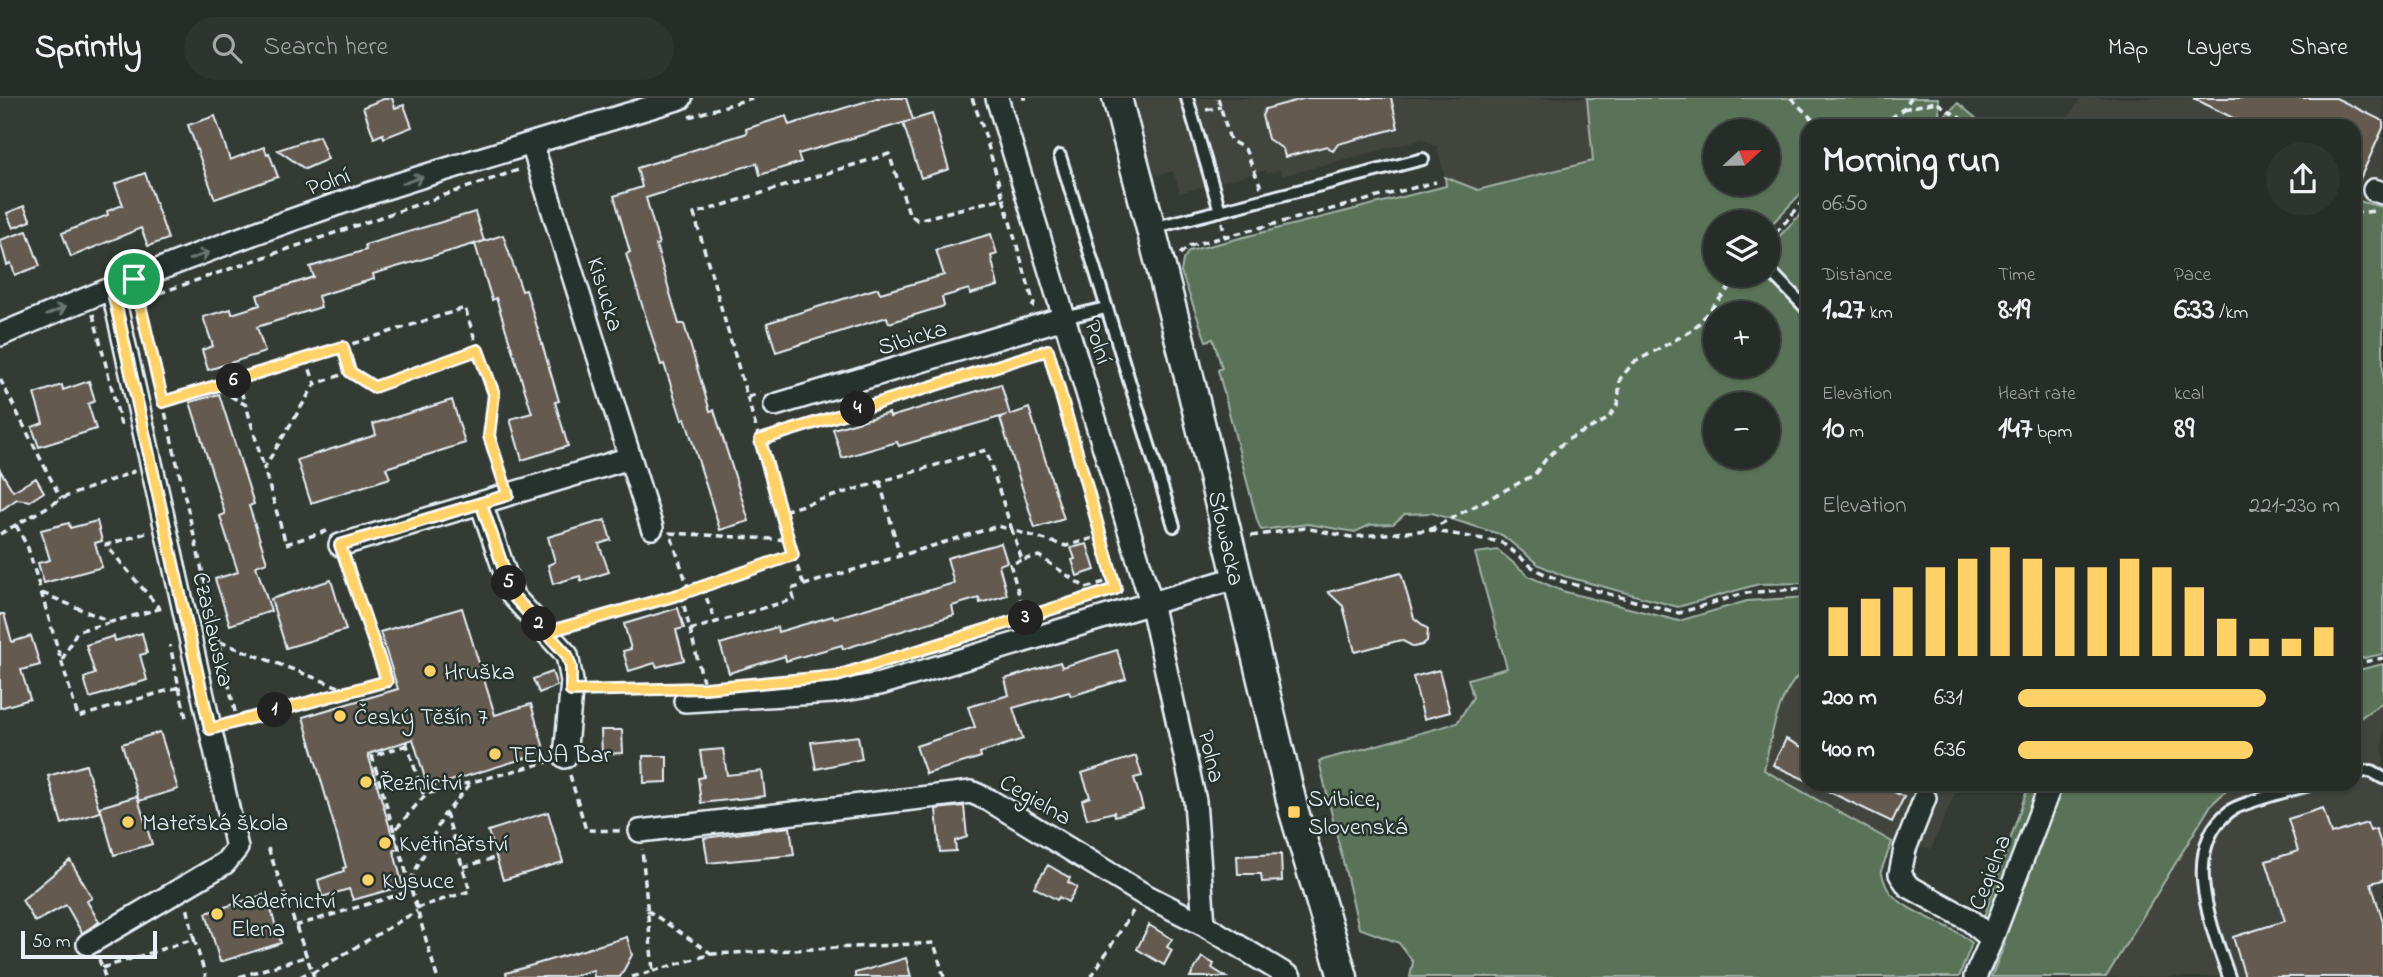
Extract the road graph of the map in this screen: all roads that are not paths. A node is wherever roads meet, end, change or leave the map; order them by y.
1 (681, 98) edge
2 (997, 98) edge
3 (1117, 98) edge
4 (1187, 98) edge
5 (535, 154) junction
6 (1060, 156) dead end
7 (1423, 159) dead end
8 (1220, 211) junction
9 (1152, 228) junction
10 (1780, 281) edge
11 (112, 288) junction
12 (1801, 303) edge
13 (1105, 308) junction
14 (1064, 318) junction
15 (0, 335) edge
16 (768, 399) road end
17 (631, 458) junction
18 (481, 503) junction
19 (1174, 526) dead end
20 (652, 527) dead end
21 (340, 545) road end
22 (1236, 578) junction
23 (1151, 602) junction
24 (681, 695) road end
25 (565, 757) road end
26 (2361, 772) edge
27 (2383, 778) edge
28 (2048, 791) edge
29 (2290, 791) edge
30 (1925, 798) dead end
31 (640, 831) road end
32 (1203, 925) junction
33 (1992, 939) junction
34 (88, 944) dead end
35 (1290, 977) edge
36 (1343, 977) edge
37 (1975, 977) edge
38 (2229, 977) edge

1 - 5 street, Polní
2 - 14 street, Polní
3 - 9 street, Słowacka
4 - 8 lane
11 -> 5 street, Polní
5 - 17 street, Kisucka
6 - 13 lane
7 - 8 lane
8 - 9 lane
9 - 22 street, Słowacka
10 - 12 lane
15 -> 11 street, Polní
11 - 34 street, Czaslawska
13 - 14 lane
13 - 19 lane
14 - 16 street, Sibicka
14 - 23 street, Polní
17 - 18 street
17 - 20 street, Kisucka
18 - 21 street
18 - 25 street
22 - 23 street
22 - 36 street, Słowacka
23 - 24 street
23 - 32 street, Polna
26 - 27 lane
28 - 33 street, Cegielna
29 - 38 lane
30 - 33 street
31 - 32 street, Cegielna
32 - 35 street, Cegielna
33 - 37 street, Cegielna

